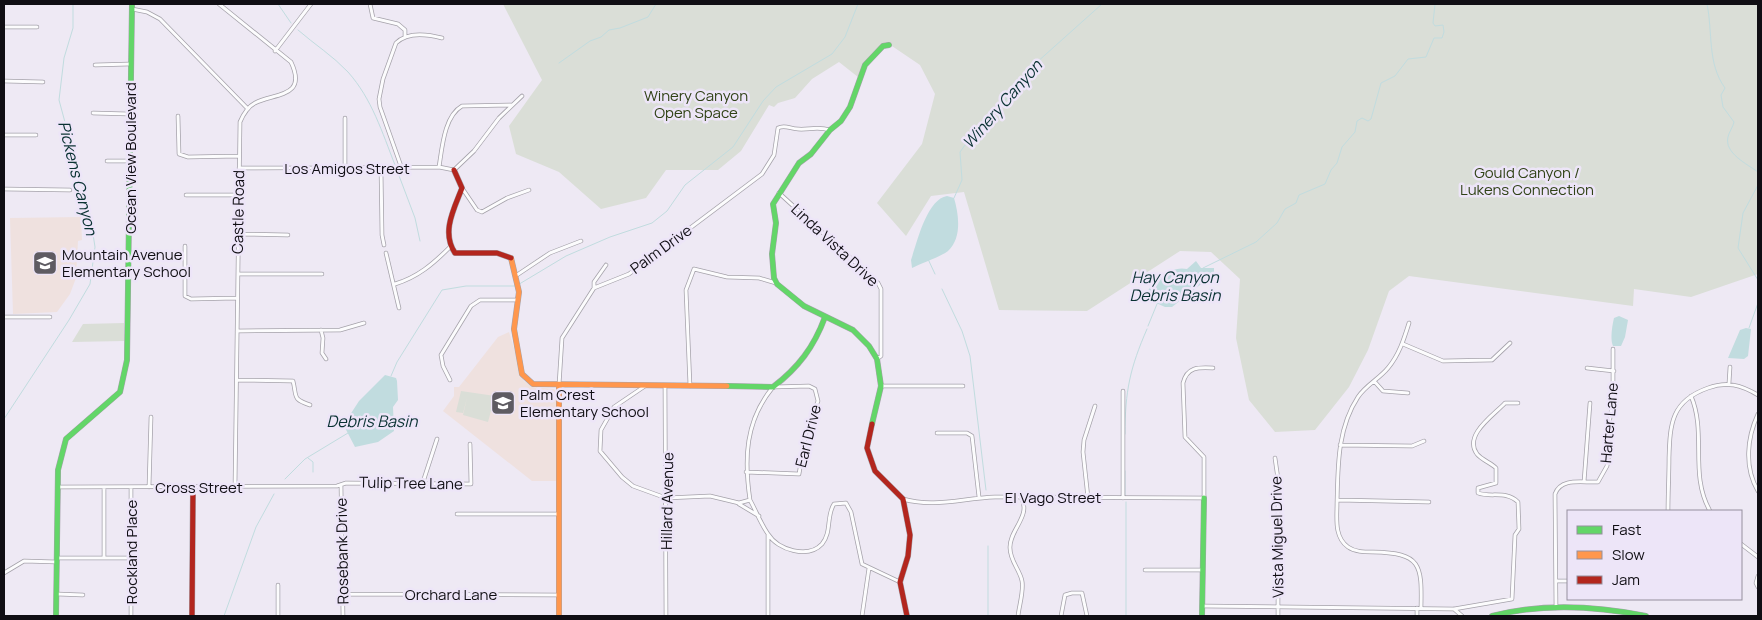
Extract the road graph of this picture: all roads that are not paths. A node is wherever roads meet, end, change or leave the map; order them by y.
1 (219, 4) edge
2 (311, 4) edge
3 (370, 4) edge
4 (132, 6) edge
5 (4, 27) edge
6 (37, 28) dead end
7 (405, 36) junction
8 (442, 38) dead end
9 (889, 45) dead end
10 (275, 51) junction
11 (130, 64) junction
12 (95, 65) dead end
13 (4, 81) edge
14 (43, 82) dead end
15 (522, 96) dead end
16 (514, 103) junction
17 (248, 109) junction
18 (93, 113) dead end
19 (129, 114) junction
20 (178, 116) dead end
21 (345, 118) dead end
22 (830, 130) junction
23 (4, 135) edge
24 (36, 135) dead end
25 (238, 156) junction
26 (107, 161) dead end
27 (129, 161) junction
28 (439, 167) junction
29 (239, 168) junction
30 (345, 168) junction
31 (381, 168) junction
32 (402, 168) junction
33 (454, 170) junction
34 (462, 188) junction
35 (4, 189) edge
36 (70, 190) dead end
37 (529, 190) dead end
38 (779, 193) junction
39 (186, 195) dead end
40 (237, 195) junction
41 (237, 234) junction
42 (288, 235) dead end
43 (581, 241) dead end
44 (384, 245) dead end
45 (185, 246) dead end
46 (450, 247) junction
47 (386, 253) dead end
48 (606, 265) dead end
49 (238, 274) junction
50 (322, 274) dead end
51 (517, 278) junction
52 (395, 284) junction
53 (777, 284) junction
54 (594, 288) junction
55 (237, 298) junction
56 (518, 300) junction
57 (399, 308) dead end
58 (825, 316) junction
59 (4, 317) edge
60 (50, 317) dead end
61 (364, 323) dead end
62 (1409, 323) dead end
63 (321, 330) junction
64 (237, 331) junction
65 (1510, 343) dead end
66 (1403, 344) junction
67 (1613, 349) dead end
68 (326, 359) dead end
69 (876, 359) junction
70 (1730, 366) dead end
71 (1213, 368) dead end
72 (1586, 368) dead end
73 (1614, 371) junction
74 (237, 380) junction
75 (450, 380) dead end
76 (1374, 381) junction
77 (1729, 383) junction
78 (559, 385) junction
79 (647, 385) junction
80 (666, 386) junction
81 (690, 386) junction
82 (881, 386) junction
83 (963, 386) dead end
84 (774, 387) junction
85 (1123, 391) dead end
86 (1408, 393) dead end
87 (1758, 395) edge
88 (1691, 396) junction
89 (1518, 403) dead end
90 (1590, 404) dead end
91 (310, 405) dead end
92 (1095, 406) dead end
93 (1758, 414) edge
94 (151, 417) dead end
95 (937, 433) dead end
96 (437, 439) dead end
97 (1424, 441) dead end
98 (470, 444) dead end
99 (1340, 445) junction
100 (1275, 458) dead end
101 (746, 472) junction
102 (424, 482) junction
103 (1584, 482) junction
104 (341, 485) junction
105 (58, 487) junction
106 (150, 487) junction
107 (193, 487) junction
108 (235, 487) junction
109 (104, 488) junction
110 (131, 488) junction
111 (1758, 491) edge
112 (979, 497) junction
113 (1021, 497) junction
114 (666, 498) junction
115 (1088, 498) junction
116 (1123, 498) junction
117 (1204, 498) junction
118 (903, 499) junction
119 (750, 500) junction
120 (1338, 500) junction
121 (1429, 502) dead end
122 (738, 503) junction
123 (1668, 510) edge
124 (1709, 510) edge
125 (457, 514) dead end
126 (559, 514) junction
127 (760, 517) junction
128 (768, 535) junction
129 (1742, 545) edge
130 (1758, 557) edge
131 (104, 558) junction
132 (131, 558) junction
133 (57, 560) junction
134 (869, 568) junction
135 (1145, 570) dead end
136 (1202, 570) junction
137 (4, 573) edge
138 (1758, 576) edge
139 (1556, 581) junction
140 (1567, 581) edge
141 (900, 582) junction
142 (278, 584) dead end
143 (1758, 587) edge
144 (57, 594) junction
145 (343, 594) junction
146 (83, 595) dead end
147 (559, 595) junction
148 (1202, 606) junction
149 (1278, 607) junction
150 (1419, 608) junction
151 (1454, 609) junction
152 (1556, 609) junction
153 (56, 616) edge
154 (131, 616) edge
155 (192, 616) edge
156 (278, 616) edge
157 (343, 616) edge
158 (559, 616) edge
159 (666, 616) edge
160 (768, 616) edge
161 (862, 616) edge
162 (907, 616) edge
163 (1018, 616) edge
164 (1061, 616) edge
165 (1087, 616) edge
166 (1202, 616) edge
167 (1278, 616) edge
168 (1417, 616) edge
169 (1462, 616) edge
170 (1492, 616) edge
171 (1643, 616) edge

1 - 10 street
2 - 10 street
3 - 7 street
4 - 11 street, Ocean View Boulevard
4 - 17 street
5 - 6 street
7 - 8 street
7 - 32 street
9 - 22 street
10 - 17 street
11 - 12 street
11 - 19 street, Ocean View Boulevard
13 - 14 street
15 - 16 street
16 - 28 street
16 - 33 street
17 - 25 street, Castle Road
18 - 19 street
19 - 27 street, Ocean View Boulevard
20 - 25 street
21 - 30 street
22 - 38 street
22 - 54 street, Palm Drive
23 - 24 street
25 - 29 street, Castle Road
26 - 27 street
27 - 105 street, Ocean View Boulevard
28 - 32 street, Los Amigos Street
28 - 33 street, Los Amigos Street
29 - 30 street, Los Amigos Street
29 - 40 street, Castle Road
30 - 31 street, Los Amigos Street
31 - 32 street, Los Amigos Street
31 - 44 street
33 - 34 street
34 - 37 street
34 - 46 street
35 - 36 street
38 - 53 street
38 - 69 street, Linda Vista Drive
39 - 40 street
40 - 41 street, Castle Road
41 - 42 street
41 - 49 street, Castle Road
43 - 51 street
45 - 55 street
46 - 51 street
46 - 52 street
47 - 52 street
48 - 54 street
49 - 50 street
49 - 55 street, Castle Road
51 - 56 street
52 - 57 street
53 - 58 street
53 - 81 street
54 - 78 street
55 - 64 street, Castle Road
56 - 75 street
56 - 78 street
58 - 69 street
58 - 84 street
59 - 60 street
61 - 63 street
62 - 66 street
63 - 64 street
63 - 68 street
64 - 74 street, Castle Road
65 - 66 street
66 - 76 street
67 - 73 street, Harter Lane
69 - 82 street
70 - 77 street
71 - 117 street
72 - 73 street
73 - 103 street, Harter Lane
74 - 91 street
74 - 108 street, Castle Road
76 - 86 street
76 - 99 street
77 - 87 street
77 - 88 street
78 - 79 street
78 - 126 street
79 - 80 street
79 - 114 street
80 - 81 street
80 - 114 street, Hillard Avenue
81 - 84 street
82 - 83 street
82 - 118 street
84 - 101 street
84 - 101 street, Earl Drive
85 - 116 street
88 - 123 street
88 - 124 street
89 - 151 street
90 - 103 street
92 - 115 street
93 - 111 street
94 - 106 street
95 - 112 street
96 - 102 street
97 - 99 street
98 - 102 street, Tulip Tree Lane
99 - 120 street
100 - 149 street, Vista Miguel Drive
101 - 119 street
102 - 104 street, Tulip Tree Lane
103 - 139 street, Harter Lane
104 - 108 street, Cross Street
104 - 145 street, Rosebank Drive
105 - 109 street, Cross Street
105 - 133 street, Ocean View Boulevard
106 - 107 street, Cross Street
106 - 110 street, Cross Street
107 - 108 street, Cross Street
107 - 155 street
109 - 110 street, Cross Street
109 - 131 street
110 - 132 street, Rockland Place
112 - 113 street, El Vago Street
112 - 118 street, El Vago Street
113 - 115 street, El Vago Street
113 - 163 street
114 - 122 street
114 - 159 street, Hillard Avenue
115 - 116 street, El Vago Street
116 - 117 street, El Vago Street
117 - 136 street
118 - 141 street
119 - 122 street
119 - 127 street
120 - 121 street
120 - 150 street
122 - 127 street
125 - 126 street
126 - 147 street
127 - 128 street
128 - 134 street
128 - 160 street
129 - 130 street
131 - 132 street
131 - 133 street
132 - 154 street, Rockland Place
133 - 137 street
133 - 144 street, Ocean View Boulevard
134 - 141 street
134 - 161 street
135 - 136 street
136 - 148 street
138 - 143 street
139 - 140 street
139 - 152 street, Harter Lane
141 - 162 street
142 - 156 street
144 - 146 street
144 - 153 street, Ocean View Boulevard
145 - 147 street, Orchard Lane
145 - 157 street, Rosebank Drive
147 - 158 street
148 - 149 street
148 - 166 street
149 - 150 street
149 - 167 street, Vista Miguel Drive
150 - 151 street
150 - 168 street
151 - 169 street
152 - 170 street
152 - 171 street
164 - 165 street

